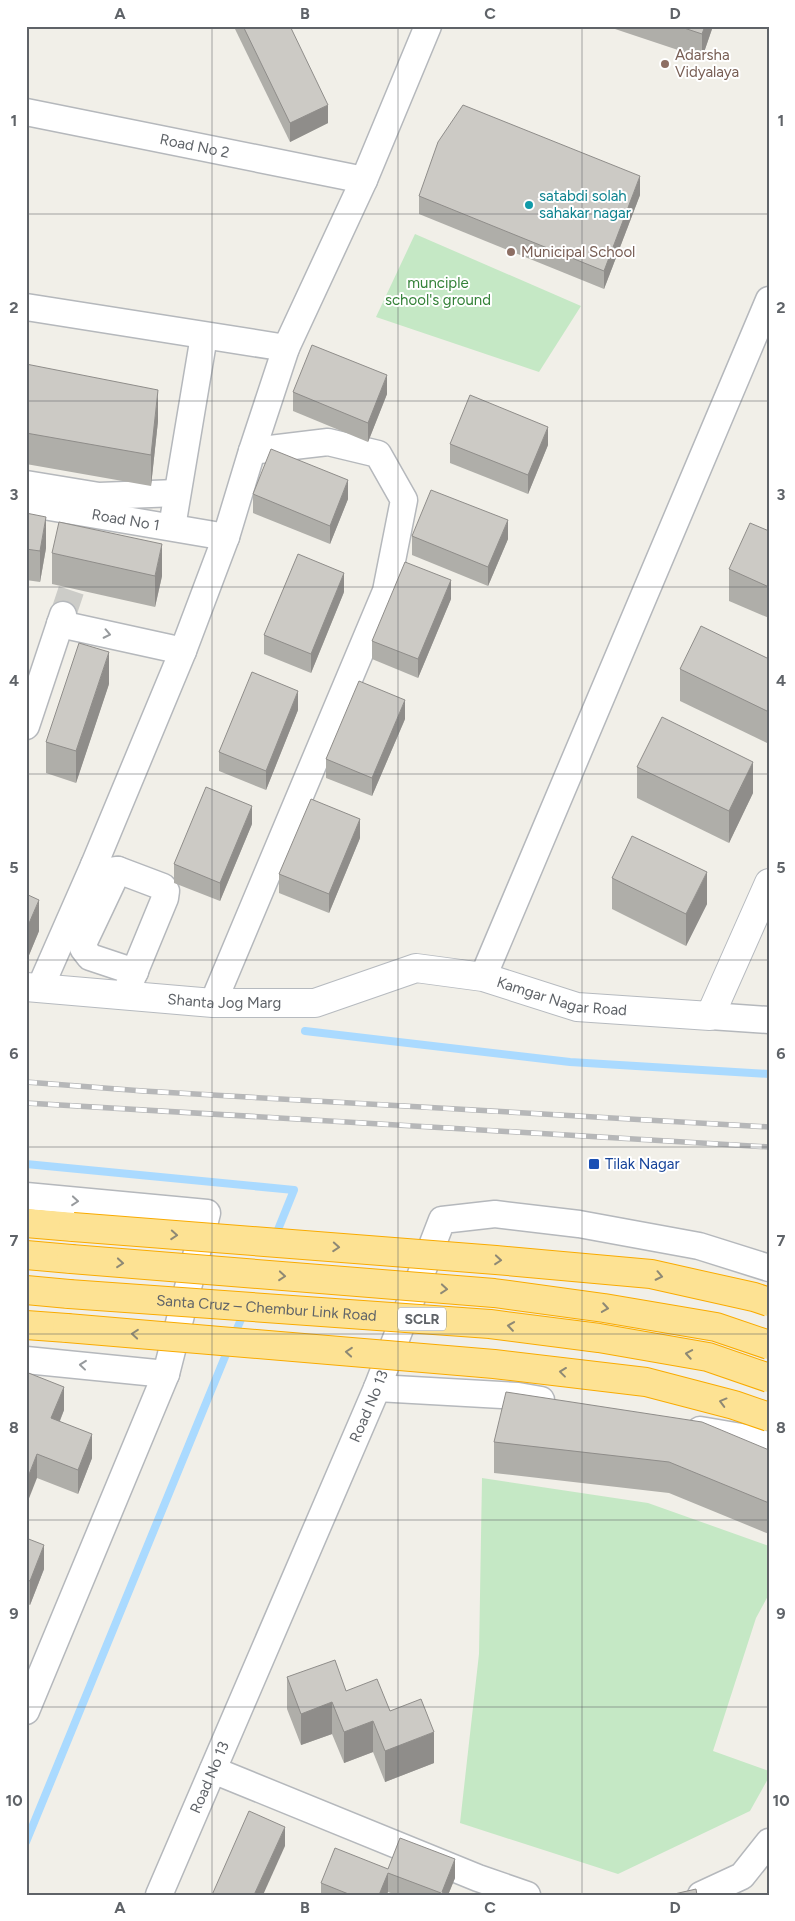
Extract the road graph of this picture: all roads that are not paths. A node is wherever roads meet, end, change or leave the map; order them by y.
1 (428, 26) edge
2 (26, 112) edge
3 (364, 180) junction
4 (769, 300) edge
5 (26, 307) edge
6 (204, 336) junction
7 (286, 348) junction
8 (252, 451) junction
9 (26, 484) edge
10 (177, 493) junction
11 (26, 503) edge
12 (172, 527) junction
13 (226, 537) junction
14 (183, 651) junction
15 (26, 726) edge
16 (106, 868) junction
17 (769, 883) edge
18 (762, 916) edge
19 (416, 968) joint
20 (484, 977) junction
21 (130, 984) junction
22 (33, 987) edge
23 (213, 1003) junction
24 (710, 1016) junction
25 (769, 1020) edge
26 (26, 1196) edge
27 (26, 1223) edge
28 (26, 1255) edge
29 (769, 1268) edge
30 (26, 1290) edge
31 (769, 1302) edge
32 (26, 1325) edge
33 (769, 1346) edge
34 (26, 1360) edge
35 (166, 1374) junction
36 (769, 1378) edge
37 (377, 1388) junction
38 (567, 1405) edge
39 (769, 1417) edge
40 (675, 1425) edge
41 (769, 1447) edge
42 (26, 1710) edge
43 (213, 1770) junction
44 (769, 1842) edge
45 (159, 1895) edge
46 (527, 1895) edge
47 (701, 1895) edge

1 - 3 street
2 - 3 street, Road No 2
3 - 7 street
4 - 20 street
5 - 6 street
6 - 7 street
6 - 10 street
7 - 8 street
8 - 13 street
8 - 23 street
9 - 10 street
10 - 12 street
11 - 12 street, Road No 1
12 - 13 street, Road No 1
13 - 14 street
15 -> 14 street
14 - 16 street
16 - 21 street
16 - 21 street
16 - 22 street
17 - 18 street
18 - 24 street
19 - 20 street, Kamgar Nagar Road
19 - 23 street, Shanta Jog Marg
20 - 24 street, Kamgar Nagar Road
21 - 22 street, Shanta Jog Marg
21 - 23 street, Shanta Jog Marg
24 - 25 street, Kamgar Nagar Road
26 -> 35 street
27 -> 31 highway, bridge
28 -> 33 highway, SCLR, bridge
29 - 37 street, Road No 13
36 -> 30 highway, Santa Cruz – Chembur Link Road / SCLR, bridge
39 -> 32 highway, bridge
35 -> 34 street
35 - 42 street
37 - 38 street
37 - 43 street, Road No 13
40 - 41 street
43 - 45 street, Road No 13
43 - 46 street
44 - 47 street

